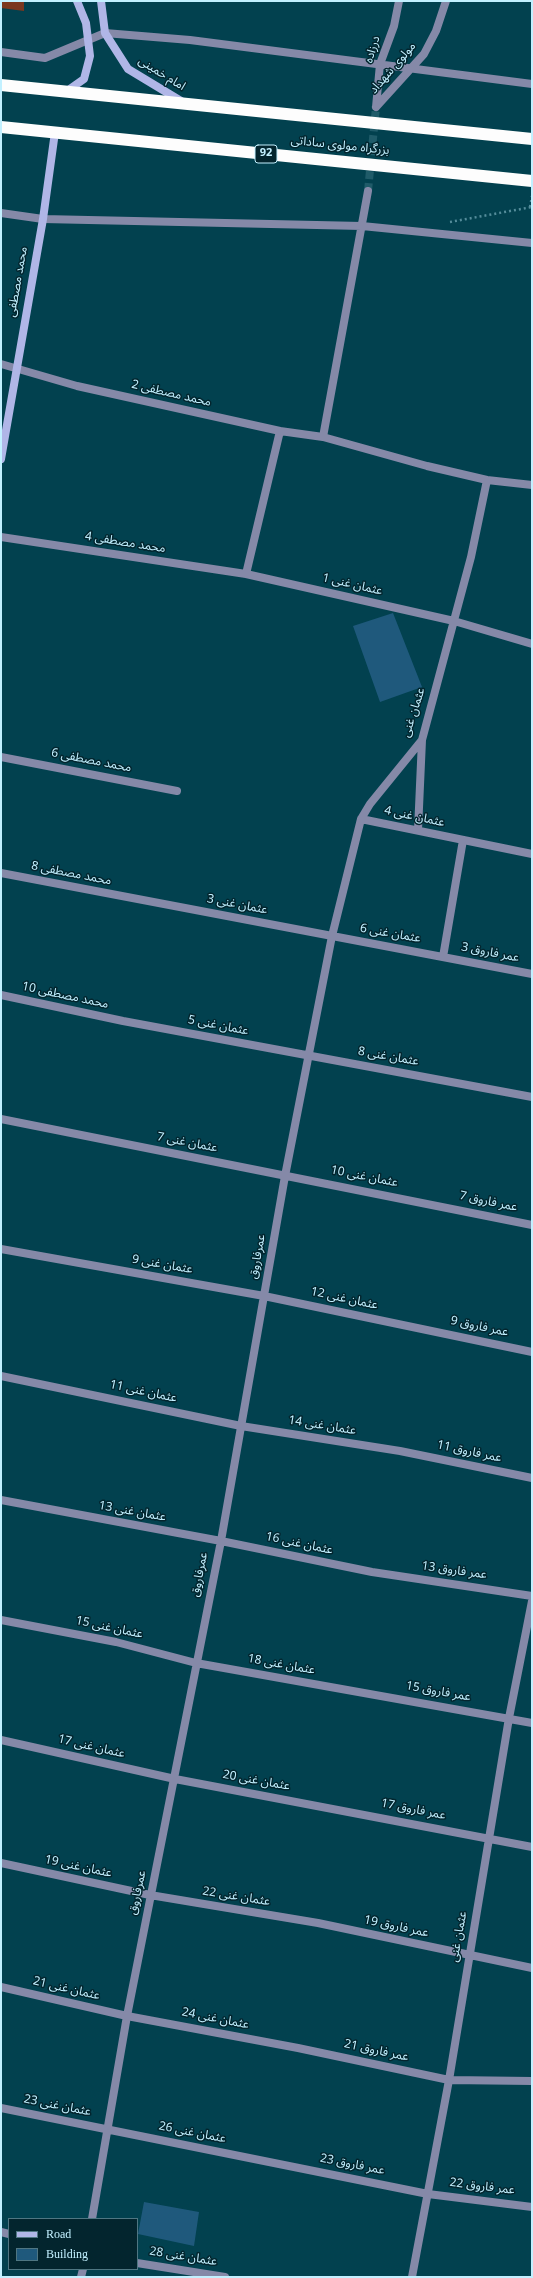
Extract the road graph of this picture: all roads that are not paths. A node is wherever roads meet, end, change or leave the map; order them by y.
1 (77, 1) edge
2 (101, 1) edge
3 (399, 1) edge
4 (446, 1) edge
5 (105, 33) junction
6 (88, 40) junction
7 (1, 52) edge
8 (380, 64) junction
9 (412, 69) junction
10 (532, 84) edge
11 (1, 85) edge
12 (67, 91) junction
13 (183, 103) junction
14 (376, 108) joint
15 (1, 126) edge
16 (55, 132) junction
17 (532, 139) edge
18 (532, 181) edge
19 (368, 191) tunnel mouth
20 (1, 213) edge
21 (43, 219) junction
22 (362, 226) junction
23 (532, 243) edge
24 (1, 364) edge
25 (16, 369) junction
26 (280, 432) junction
27 (323, 437) junction
28 (1, 460) edge
29 (487, 480) junction
30 (532, 485) edge
31 (1, 537) edge
32 (246, 574) junction
33 (454, 621) junction
34 (532, 644) edge
35 (422, 740) junction
36 (1, 757) edge
37 (177, 791) dead end
38 (361, 819) junction
39 (418, 830) junction
40 (463, 840) junction
41 (532, 854) edge
42 (1, 873) edge
43 (137, 900) joint
44 (332, 936) junction
45 (443, 957) junction
46 (532, 974) edge
47 (1, 996) edge
48 (123, 1021) joint
49 (308, 1056) junction
50 (532, 1097) edge
51 (1, 1119) edge
52 (285, 1176) junction
53 (439, 1205) joint
54 (532, 1225) edge
55 (1, 1249) edge
56 (264, 1296) junction
57 (420, 1327) joint
58 (532, 1352) edge
59 (1, 1376) edge
60 (241, 1426) junction
61 (400, 1451) joint
62 (532, 1478) edge
63 (1, 1500) edge
64 (221, 1541) junction
65 (372, 1572) joint
66 (532, 1596) edge
67 (532, 1600) edge
68 (1, 1620) edge
69 (196, 1663) junction
70 (363, 1692) joint
71 (509, 1718) junction
72 (532, 1723) edge
73 (1, 1740) edge
74 (175, 1779) junction
75 (332, 1808) joint
76 (489, 1839) junction
77 (532, 1847) edge
78 (1, 1863) edge
79 (150, 1896) junction
80 (318, 1923) joint
81 (469, 1956) junction
82 (532, 1968) edge
83 (1, 1987) edge
84 (126, 2016) junction
85 (298, 2048) joint
86 (449, 2080) junction
87 (532, 2081) edge
88 (1, 2108) edge
89 (107, 2129) junction
90 (271, 2162) joint
91 (428, 2194) junction
92 (532, 2207) edge
93 (92, 2218) edge
94 (138, 2263) edge
95 (225, 2277) edge
96 (412, 2277) edge

1 - 6 street
2 - 5 street, امام خمینی
3 - 8 street, درزاده
4 - 9 street, مولوی شهداد
5 - 6 street
5 - 8 street
5 - 13 street, امام خمینی
6 - 7 street
6 - 12 street
8 - 9 street
8 - 14 street, درزاده
9 - 10 street
9 - 14 street, مولوی شهداد
11 - 12 highway
12 - 13 highway
13 - 17 highway
15 - 16 highway, بزرگراه مولوی ساداتی / 92
16 - 18 highway, بزرگراه مولوی ساداتی / 92
16 - 21 street, محمد مصطفی
19 - 22 street
20 - 21 street
21 - 22 street
21 - 25 street, محمد مصطفی
22 - 23 street
22 - 27 street
24 - 25 street, محمد مصطفی 2
25 - 26 street, محمد مصطفی 2
25 - 28 street, محمد مصطفی
26 - 27 street, محمد مصطفی 2
26 - 32 street
27 - 29 street, محمد مصطفی 2
29 - 30 street, محمد مصطفی 2
29 - 33 street, عثمان غنی
31 - 32 street, محمد مصطفی 4
32 - 33 street, عثمان غنی 1
33 - 34 street, عثمان غنی 1
33 - 35 street, عثمان غنی
35 - 38 street, عثمان غنی
35 - 39 street
36 - 37 street, محمد مصطفی 6
38 - 39 street, عثمان غنی 4
38 - 44 street, عثمان غنی
39 - 40 street, عثمان غنی 4
40 - 41 street, عثمان غنی 4
40 - 45 street
42 - 43 street, محمد مصطفی 8
43 - 44 street, عثمان غنی 3
44 - 45 street, عثمان غنی 6
44 - 49 street, عمرفاروق
45 - 46 street, عمر فاروق 3
47 - 48 street, محمد مصطفی 10
48 - 49 street, عثمان غنی 5
49 - 50 street, عثمان غنی 8
49 - 52 street, عمرفاروق
51 - 52 street, عثمان غنی 7
52 - 53 street, عثمان غنی 10
52 - 56 street, عمرفاروق
53 - 54 street, عمر فاروق 7
55 - 56 street, عثمان غنی 9
56 - 57 street, عثمان غنی 12
56 - 60 street, عمرفاروق
57 - 58 street, عمر فاروق 9
59 - 60 street, عثمان غنی 11
60 - 61 street, عثمان غنی 14
60 - 64 street, عمرفاروق
61 - 62 street, عمر فاروق 11
63 - 64 street, عثمان غنی 13
64 - 65 street, عثمان غنی 16
64 - 69 street, عمرفاروق
65 - 66 street, عمر فاروق 13
67 - 71 street, عثمان غنی
68 - 69 street, عثمان غنی 15
69 - 70 street, عثمان غنی 18
69 - 74 street, عمرفاروق
70 - 71 street, عمر فاروق 15
71 - 72 street, عمر فاروق 15
71 - 76 street, عثمان غنی
73 - 74 street, عثمان غنی 17
74 - 75 street, عثمان غنی 20
74 - 79 street, عمرفاروق
75 - 76 street, عمر فاروق 17
76 - 77 street, عمر فاروق 17
76 - 81 street, عثمان غنی
78 - 79 street, عثمان غنی 19
79 - 80 street, عثمان غنی 22
79 - 84 street, عمرفاروق
80 - 81 street, عمر فاروق 19
81 - 82 street, عمر فاروق 19
81 - 86 street, عثمان غنی
83 - 84 street, عثمان غنی 21
84 - 85 street, عثمان غنی 24
84 - 89 street, عمرفاروق
85 - 86 street, عمر فاروق 21
86 - 87 street, عمر فاروق 21
86 - 91 street, عثمان غنی
88 - 89 street, عثمان غنی 23
89 - 90 street, عثمان غنی 26
89 - 93 street, عمرفاروق
90 - 91 street, عمر فاروق 23
91 - 92 street, عمر فاروق 22
91 - 96 street, عثمان غنی
94 - 95 street, عثمان غنی 28

